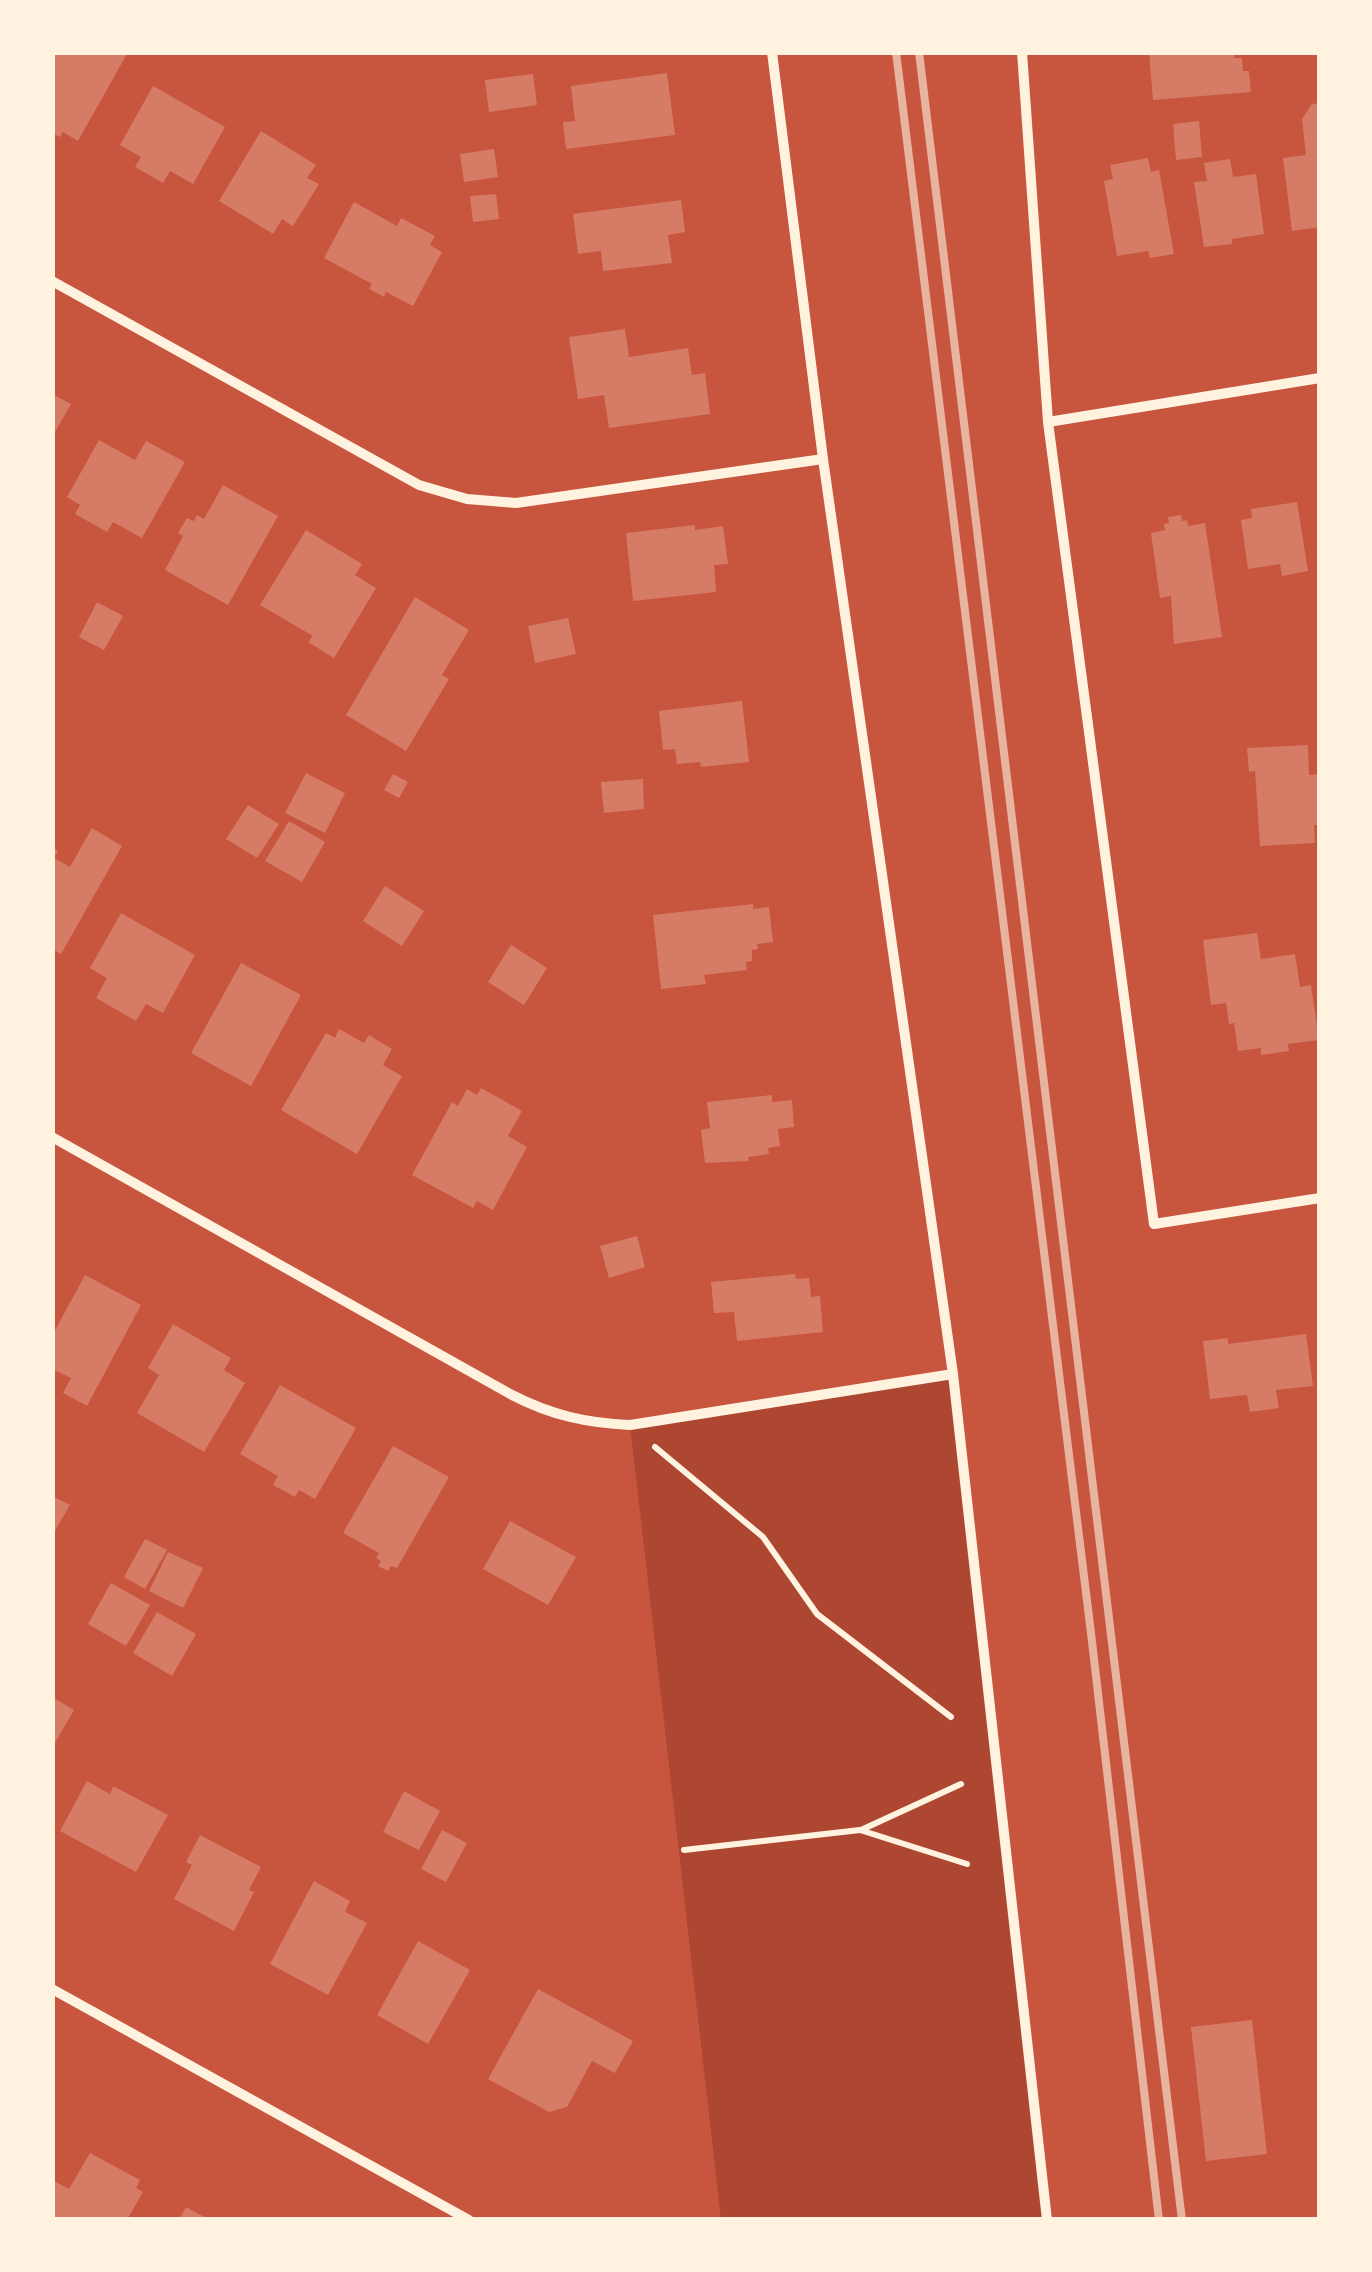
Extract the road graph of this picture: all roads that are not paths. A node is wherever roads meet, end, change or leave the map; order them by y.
1 (772, 52) edge
2 (1022, 52) edge
3 (52, 281) edge
4 (1320, 378) edge
5 (1048, 422) junction
6 (824, 459) junction
7 (52, 1137) edge
8 (1320, 1198) edge
9 (953, 1374) junction
10 (52, 1988) edge
11 (468, 2220) edge
12 (1047, 2220) edge

1 - 6 street
2 - 5 street
3 - 6 street
4 - 5 street
5 - 8 street
6 - 9 street
7 - 9 street
9 - 12 street
10 - 11 street

